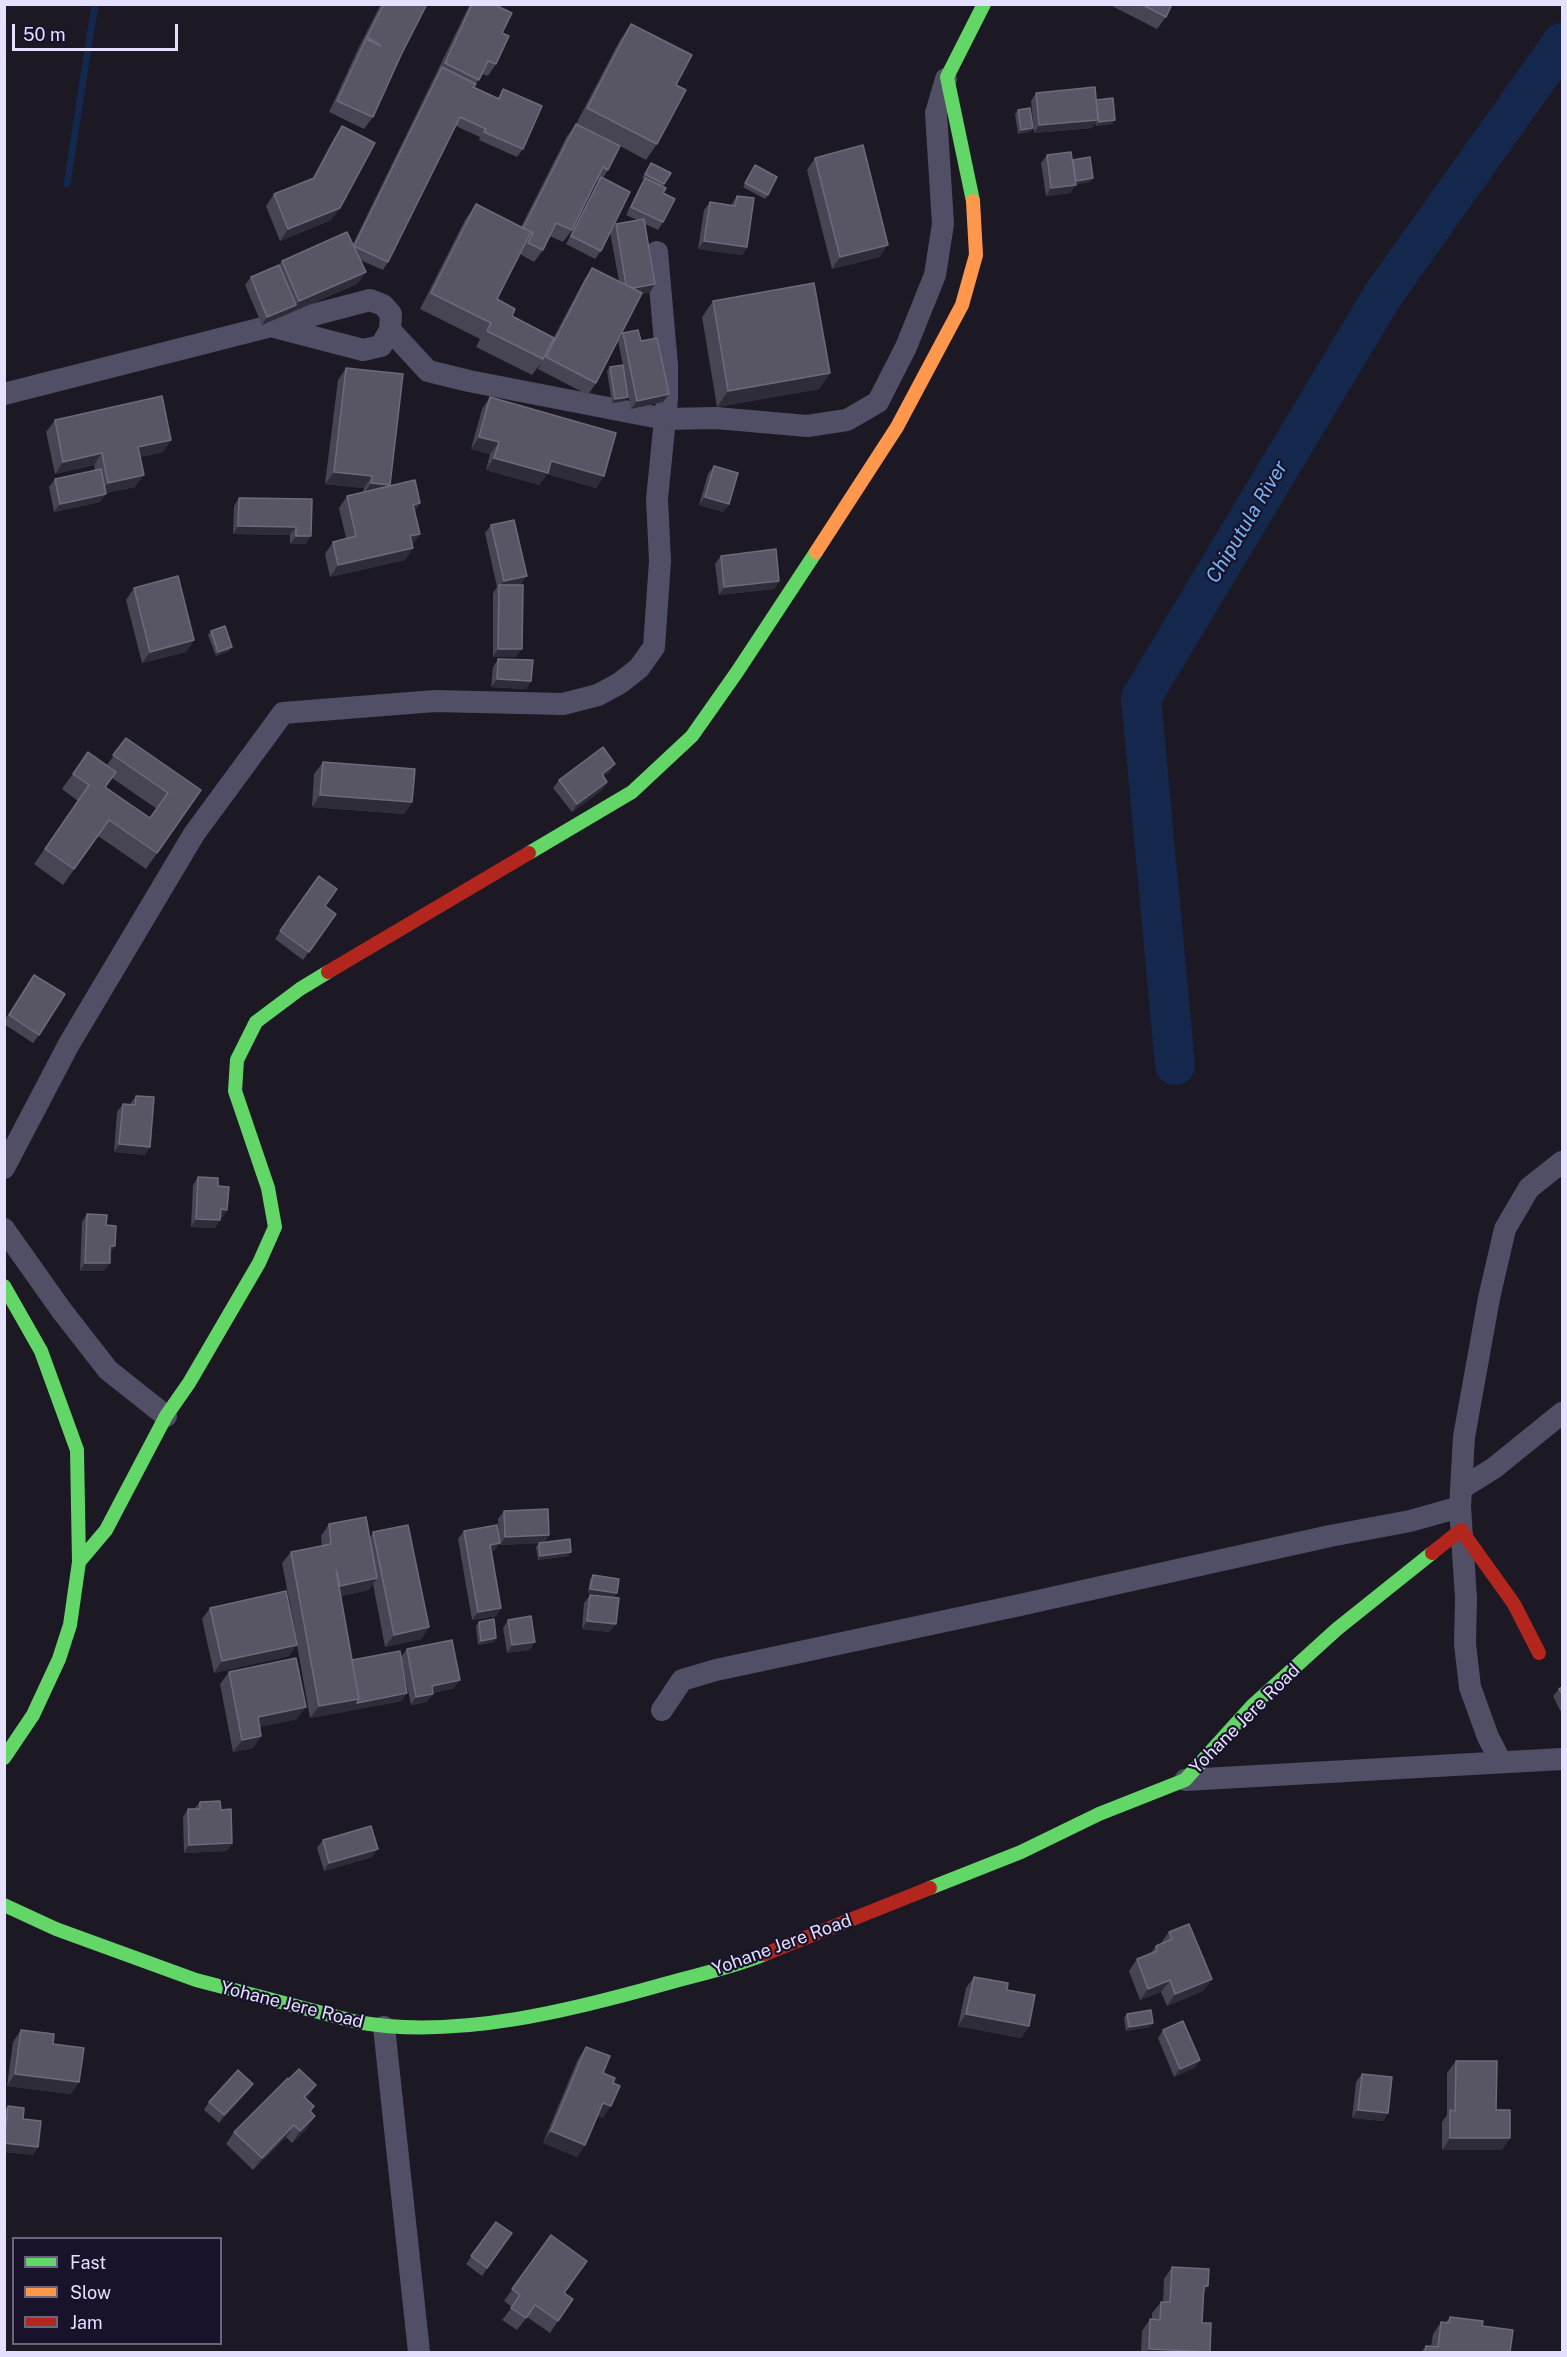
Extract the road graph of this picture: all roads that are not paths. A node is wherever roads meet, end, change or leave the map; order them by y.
1 (984, 4) edge
2 (947, 77) junction
3 (657, 252) dead end
4 (272, 326) junction
5 (390, 330) junction
6 (4, 394) edge
7 (665, 419) junction
8 (7, 1159) edge
9 (1563, 1162) edge
10 (4, 1229) edge
11 (4, 1286) edge
12 (1563, 1413) edge
13 (166, 1416) junction
14 (1461, 1497) junction
15 (1461, 1530) junction
16 (79, 1562) junction
17 (1539, 1653) dead end
18 (662, 1710) dead end
19 (4, 1758) edge
20 (1562, 1760) edge
21 (1501, 1762) junction
22 (1185, 1780) junction
23 (4, 1905) edge
24 (384, 2027) junction
25 (419, 2352) edge

1 - 2 street
2 - 7 street
2 - 13 street
3 - 7 street
4 - 5 street
4 - 5 street
4 - 6 street
5 - 7 street
7 - 8 street
9 - 14 street
10 - 13 street
11 - 16 street
12 - 14 street
13 - 16 street
14 - 15 street
14 - 18 street
15 - 17 street
15 - 21 street
15 - 22 street, Yohane Jere Road
16 - 19 street
20 - 21 street
21 - 22 street
22 - 24 street, Yohane Jere Road
23 - 24 street, Yohane Jere Road
24 - 25 street

